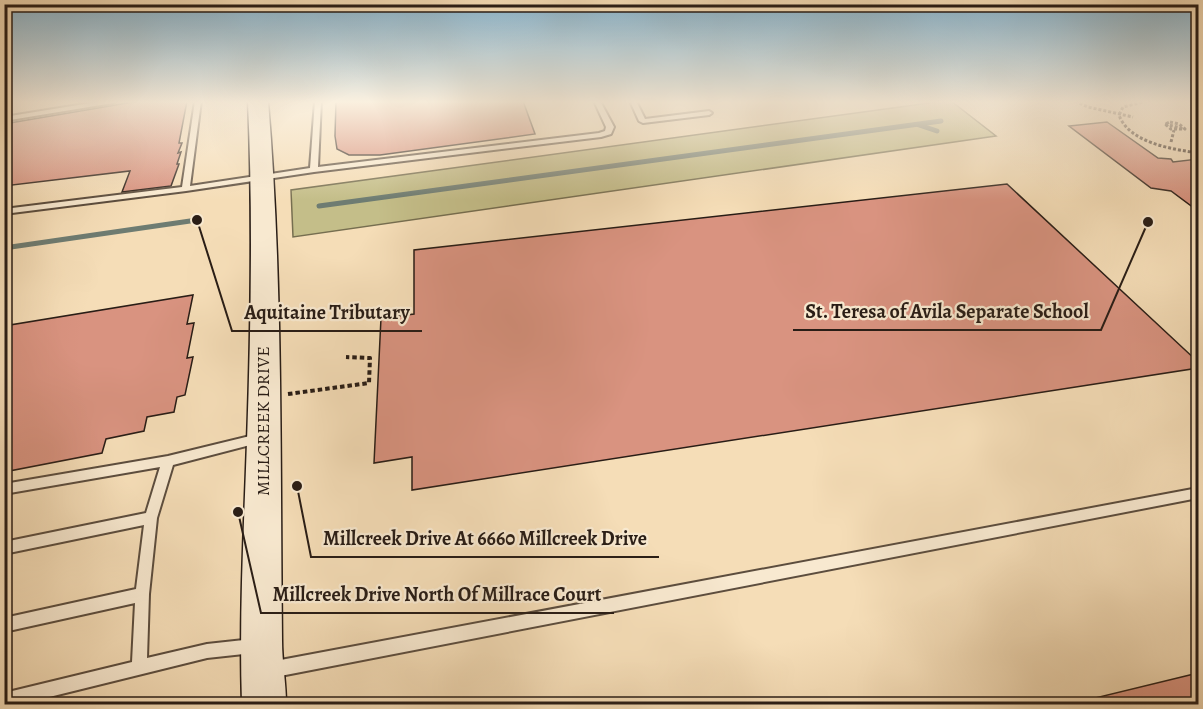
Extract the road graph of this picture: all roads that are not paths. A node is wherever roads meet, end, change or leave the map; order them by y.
1 (193, 134) edge
2 (260, 134) edge
3 (316, 134) edge
4 (603, 134) edge
5 (314, 170) junction
6 (263, 179) junction
7 (186, 189) junction
8 (4, 212) edge
9 (264, 438) junction
10 (168, 461) junction
11 (4, 489) edge
12 (1198, 493) edge
13 (151, 518) junction
14 (4, 548) edge
15 (142, 594) junction
16 (4, 625) edge
17 (262, 658) junction
18 (139, 668) junction
19 (4, 701) edge
20 (264, 705) edge

1 - 7 lane
2 - 6 street, MILLCREEK DRIVE
3 - 5 lane
4 - 5 lane
5 - 6 lane
6 - 7 lane
6 - 9 street, MILLCREEK DRIVE
7 - 8 lane
9 - 10 lane
9 - 17 street, MILLCREEK DRIVE
10 - 11 lane
10 - 13 lane
12 - 17 lane
13 - 14 lane
13 - 15 lane
15 - 16 lane
15 - 18 lane
17 - 18 lane
17 - 20 street, MILLCREEK DRIVE
18 - 19 lane

